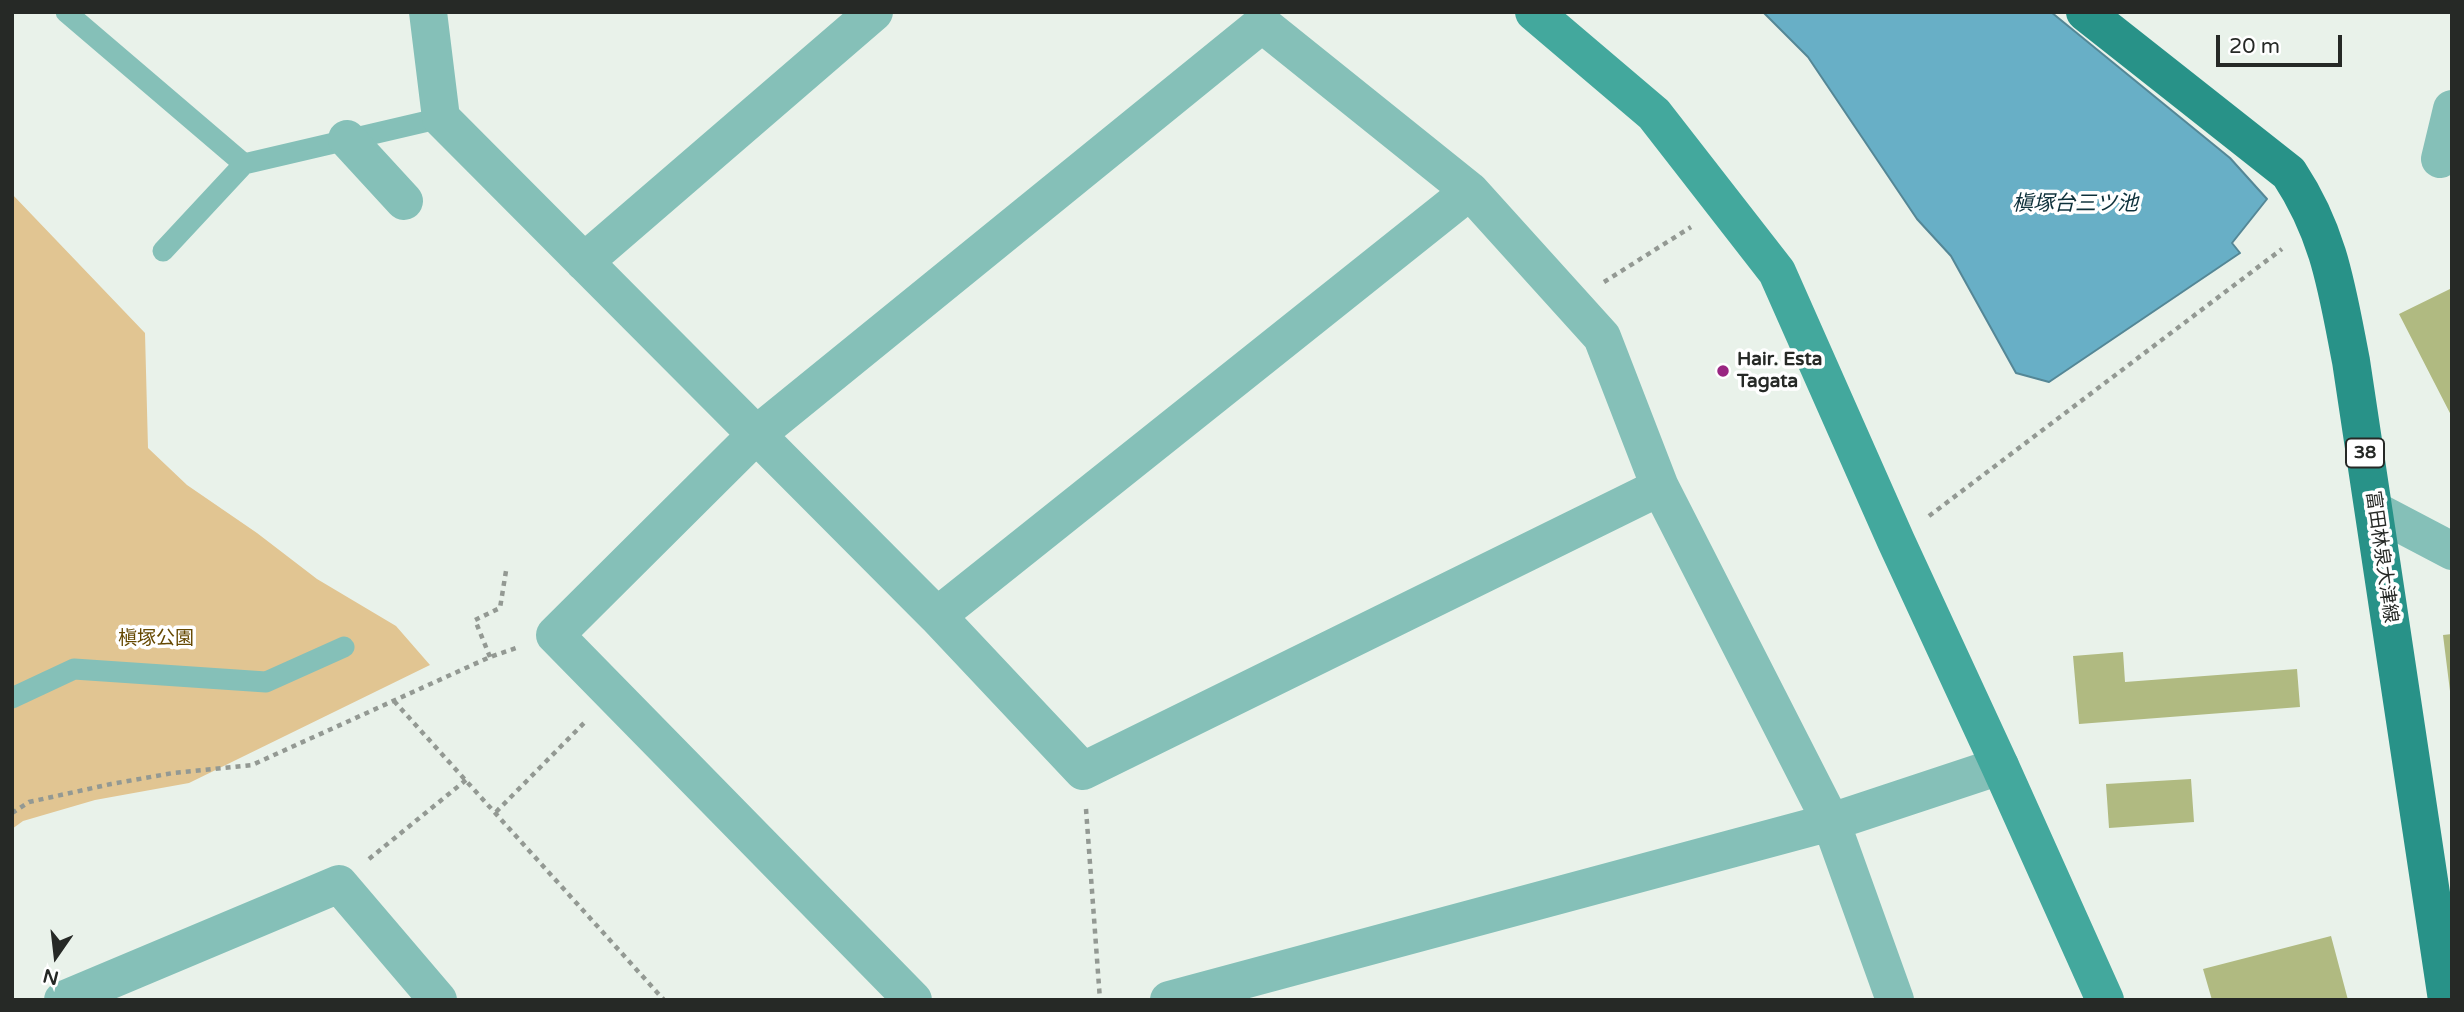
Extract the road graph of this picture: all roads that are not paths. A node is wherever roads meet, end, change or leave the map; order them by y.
1 (66, 12) edge
2 (428, 12) edge
3 (874, 12) edge
4 (1535, 12) edge
5 (2085, 12) edge
6 (1256, 18) edge
7 (2452, 109) edge
8 (441, 118) junction
9 (347, 139) junction
10 (2440, 159) dead end
11 (244, 164) junction
12 (1469, 191) junction
13 (404, 201) dead end
14 (163, 251) dead end
15 (584, 262) junction
16 (756, 435) junction
17 (1660, 487) junction
18 (2374, 510) junction
19 (2452, 551) edge
20 (937, 616) junction
21 (344, 647) dead end
22 (12, 698) edge
23 (2000, 766) junction
24 (1831, 822) junction
25 (131, 987) edge
26 (64, 1000) edge
27 (438, 1000) edge
28 (913, 1000) edge
29 (1169, 1000) edge
30 (1895, 1000) edge
31 (2105, 1000) edge
32 (2447, 1000) edge

1 - 11 lane
2 - 8 street
3 - 15 street
4 - 23 street
5 - 18 main road, 富田林泉大津線 / 38
6 - 12 street
6 - 16 street
7 - 10 street
8 - 9 lane
8 - 15 street
9 - 11 lane
9 - 13 street
11 - 14 lane
12 - 17 street
12 - 20 street
15 - 16 street
16 - 20 street
16 - 28 street
17 - 20 street
17 - 24 street
18 - 19 street
18 - 32 main road, 富田林泉大津線 / 38
21 - 22 lane
23 - 24 street
23 - 31 street
24 - 29 street
24 - 30 street
25 - 26 street
25 - 27 street

